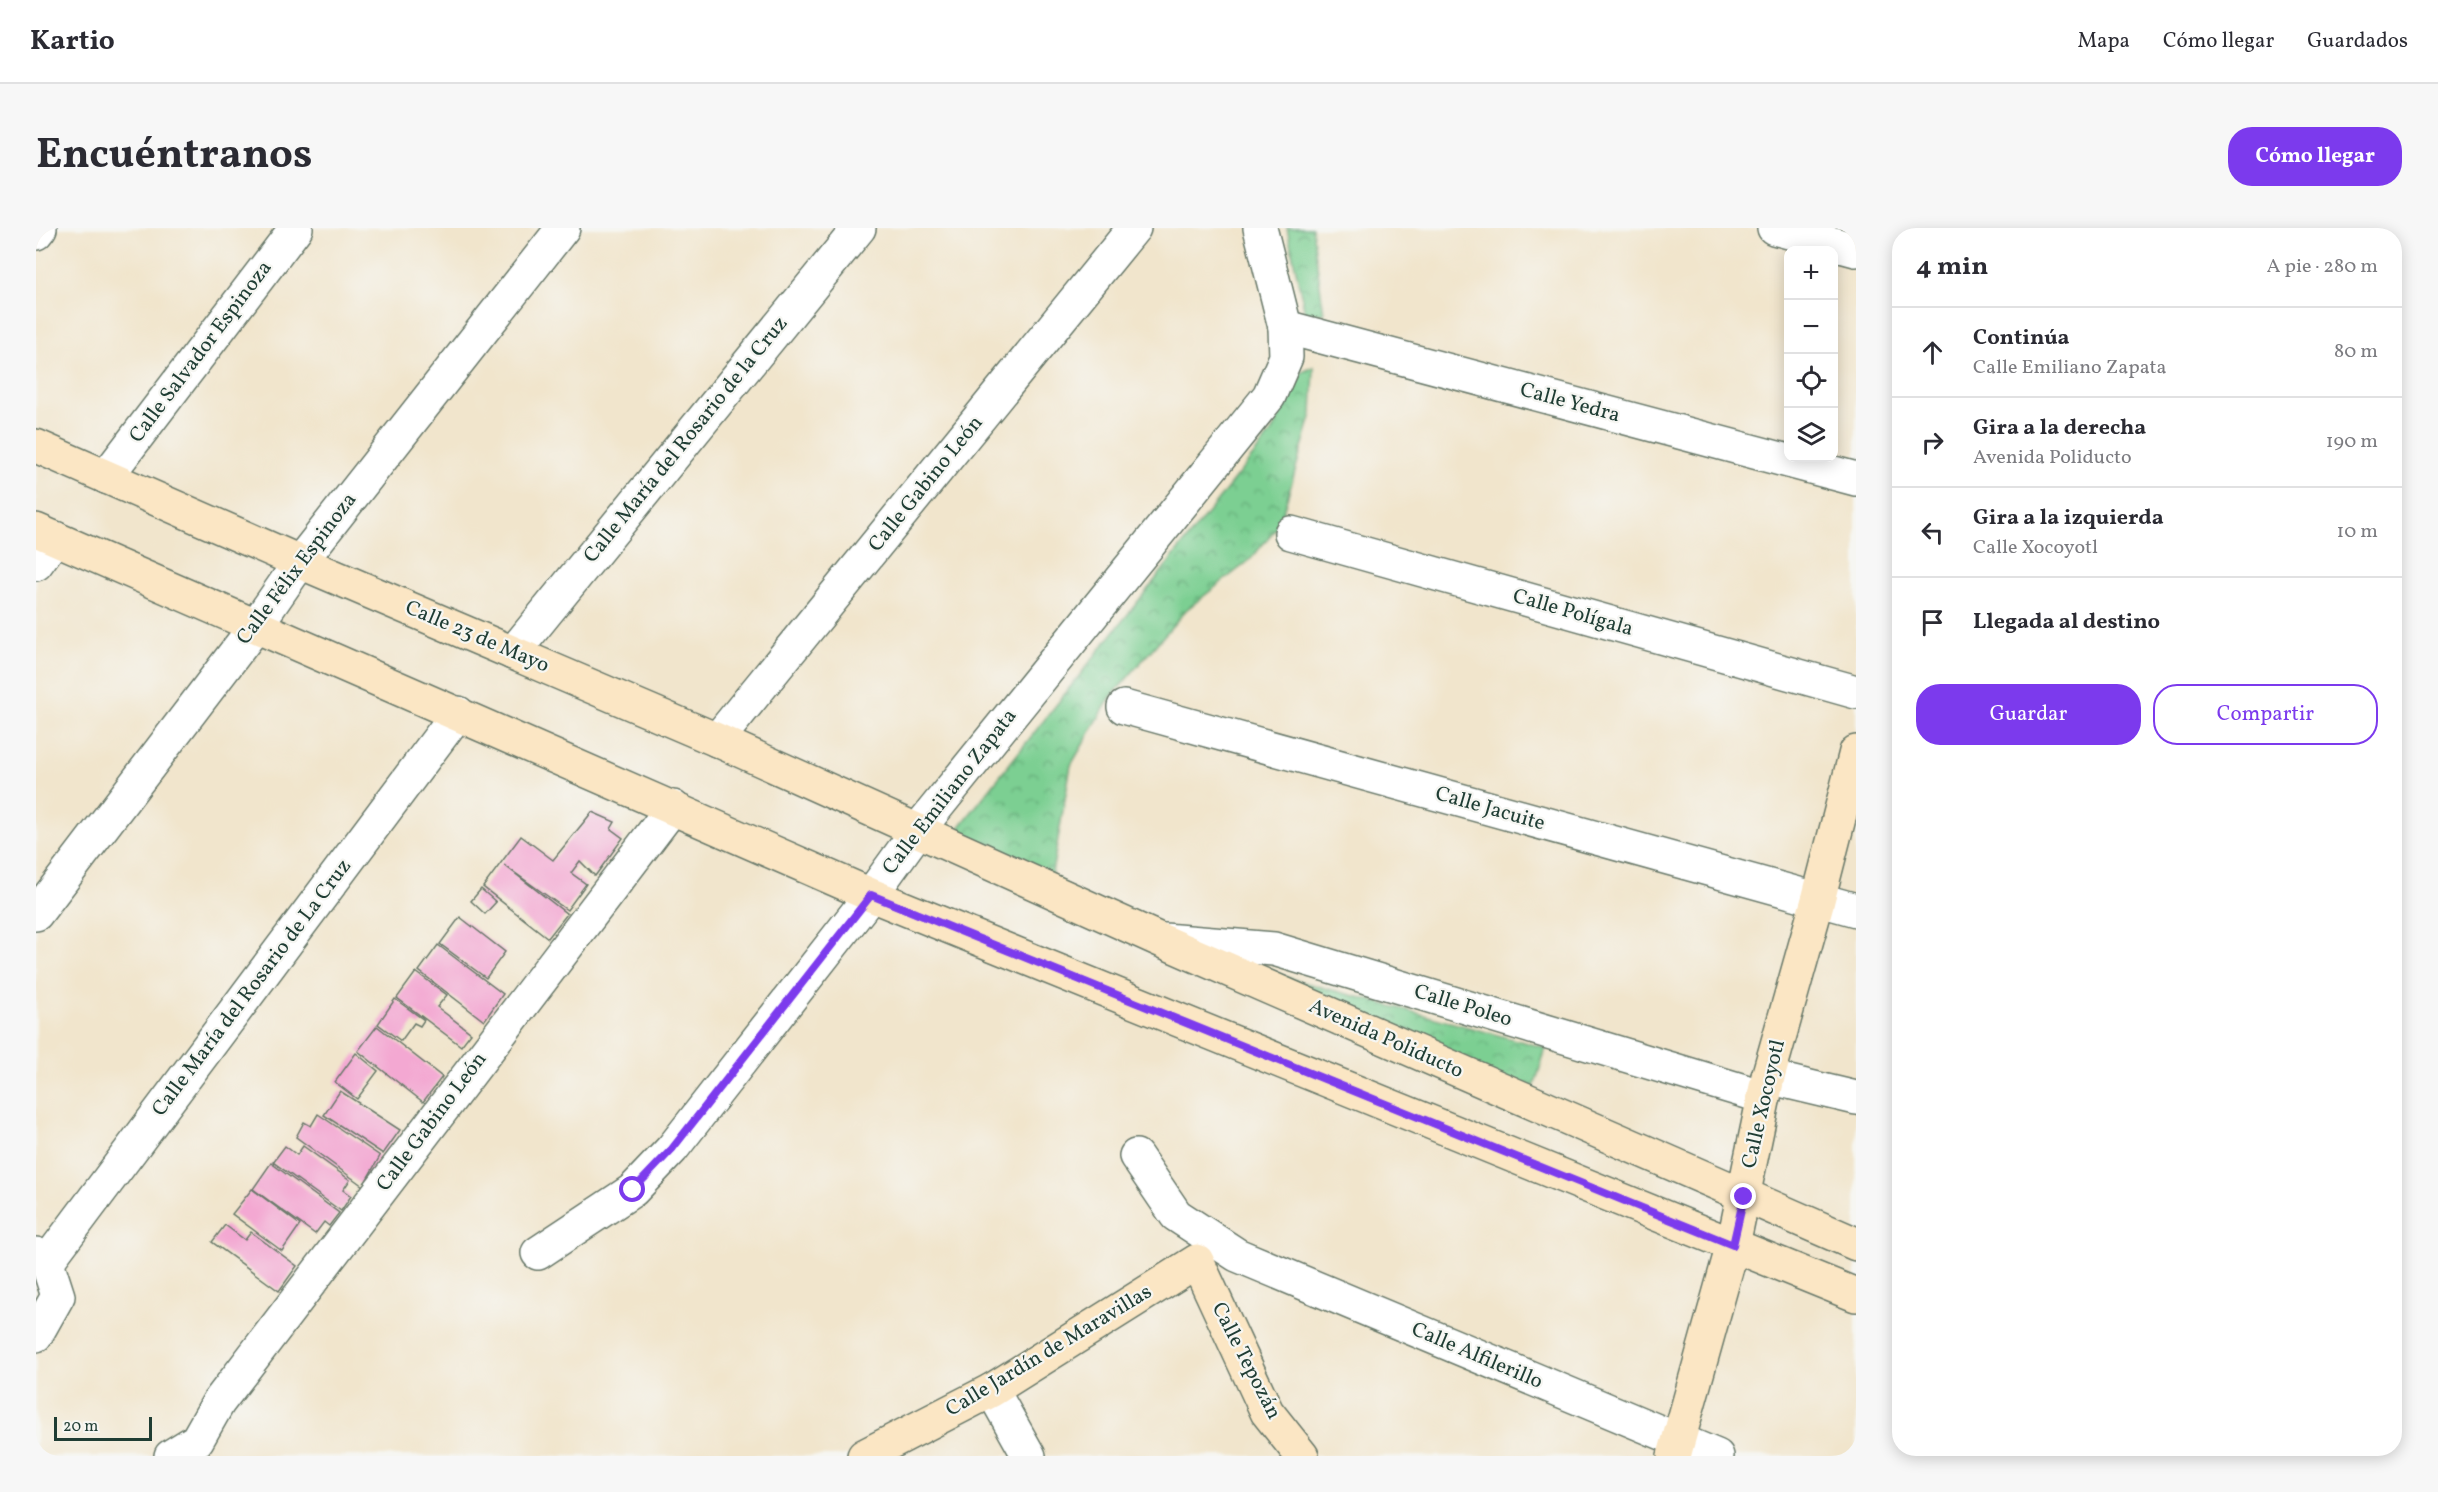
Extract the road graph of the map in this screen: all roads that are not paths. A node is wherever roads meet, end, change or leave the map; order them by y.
1 (40, 228) edge
2 (296, 228) edge
3 (563, 228) edge
4 (860, 228) edge
5 (1134, 228) edge
6 (1260, 228) edge
7 (1774, 228) edge
8 (36, 233) edge
9 (1856, 250) edge
10 (1285, 342) junction
11 (36, 446) edge
12 (106, 477) junction
13 (1856, 479) edge
14 (1290, 533) dead end
15 (46, 534) edge
16 (300, 562) junction
17 (36, 564) edge
18 (255, 627) junction
19 (513, 653) junction
20 (1856, 692) edge
21 (1124, 707) dead end
22 (458, 713) junction
23 (717, 740) junction
24 (1856, 752) edge
25 (673, 807) junction
26 (918, 830) junction
27 (871, 895) junction
28 (1818, 900) junction
29 (1856, 910) edge
30 (36, 914) edge
31 (1158, 939) junction
32 (1766, 1087) junction
33 (1856, 1098) edge
34 (1136, 1156) dead end
35 (1744, 1197) junction
36 (1856, 1244) edge
37 (1733, 1245) junction
38 (538, 1253) dead end
39 (1237, 1256) junction
40 (41, 1258) edge
41 (1197, 1261) junction
42 (1856, 1295) edge
43 (36, 1335) edge
44 (992, 1390) junction
45 (184, 1448) edge
46 (1676, 1448) edge
47 (864, 1456) edge
48 (1029, 1456) edge
49 (1302, 1456) edge
50 (1717, 1456) edge

1 - 8 street
2 - 12 street, Calle Salvador Espinoza
3 - 16 street, Calle Félix Espinoza
4 - 19 street, Calle María del Rosario de la Cruz
5 - 23 street, Calle Gabino León
6 - 10 street
7 - 9 street
10 - 13 street, Calle Yedra
10 - 26 street, Calle Emiliano Zapata
11 - 12 street, Calle 23 de Mayo
12 - 16 street, Calle 23 de Mayo
14 - 20 street, Calle Polígala
15 - 17 street
15 - 18 street
16 - 18 street, Calle Félix Espinoza
16 - 19 street, Calle 23 de Mayo
18 - 22 street
18 - 30 street, Calle Félix Espinoza
19 - 23 street, Calle 23 de Mayo
21 - 28 street, Calle Jacuite
22 - 25 street
22 - 40 street, Calle María del Rosario de La Cruz
23 - 26 street, Calle 23 de Mayo
24 - 28 street, Calle Xocoyotl
25 - 27 street
25 - 45 street, Calle Gabino León
26 - 27 street, Calle Emiliano Zapata
26 - 31 street, Avenida Poliducto
27 - 37 street
27 - 38 street, Calle Emiliano Zapata
28 - 29 street, Calle Jacuite
28 - 32 street, Calle Xocoyotl
31 - 32 street, Calle Poleo
31 - 35 street, Avenida Poliducto
32 - 33 street, Calle Poleo
32 - 35 street, Calle Xocoyotl
34 - 39 street
35 - 36 street, Avenida Poliducto
35 - 37 street, Calle Xocoyotl
37 - 42 street
37 - 46 street, Calle Xocoyotl
39 - 41 street, Calle Jardín de Maravillas
39 - 46 street, Calle Alfilerillo
40 - 43 street
41 - 44 street, Calle Jardín de Maravillas
41 - 49 street, Calle Tepozán
44 - 47 street, Calle Jardín de Maravillas
44 - 48 street
46 - 50 street, Calle Alfilerillo

